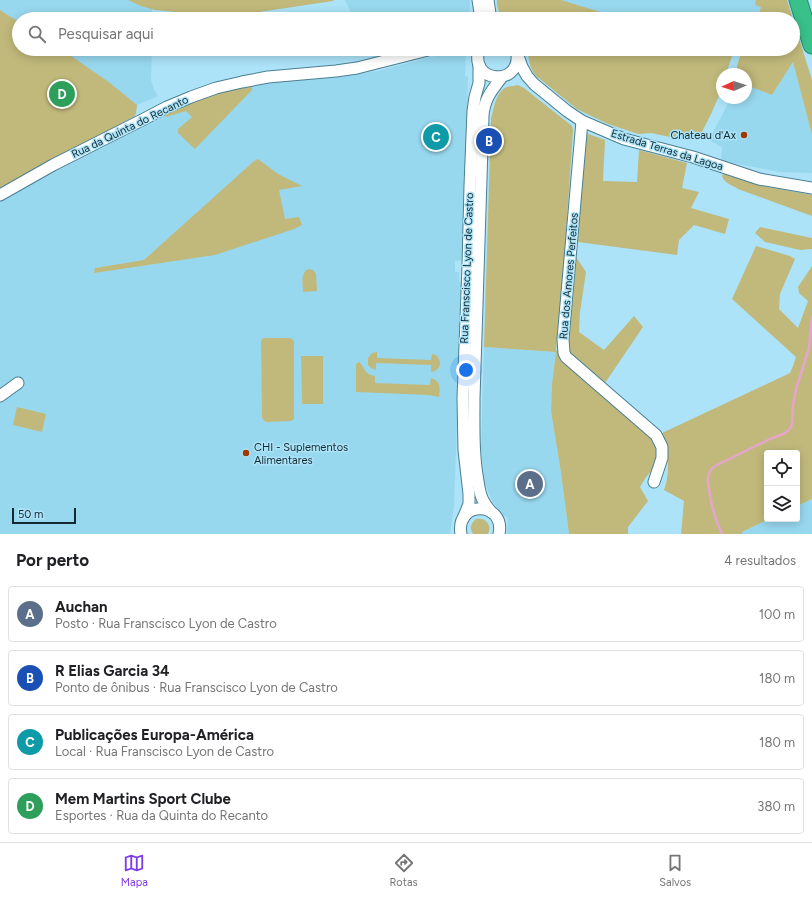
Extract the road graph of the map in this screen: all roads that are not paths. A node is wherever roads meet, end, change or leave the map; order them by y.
1 (478, 0) edge
2 (488, 0) edge
3 (798, 0) edge
4 (480, 12) edge
5 (491, 12) edge
6 (812, 45) edge
7 (404, 56) edge
8 (477, 56) edge
9 (478, 56) edge
10 (517, 56) edge
11 (518, 56) edge
12 (503, 76) junction
13 (534, 84) junction
14 (582, 121) junction
15 (812, 188) edge
16 (0, 195) edge
17 (18, 383) dead end
18 (0, 396) edge
19 (654, 482) dead end
20 (492, 512) junction
21 (463, 519) junction
22 (461, 534) edge
23 (499, 534) edge

1 - 4 street
2 - 5 street
3 - 6 highway
7 - 16 street, Rua da Quinta do Recanto
8 - 21 street, Rua Franscisco Lyon de Castro
9 - 12 street, Estrada Terras da Lagoa
10 - 12 street, Rua Franscisco Lyon de Castro
11 - 13 street, Estrada Terras da Lagoa
12 - 13 street, Estrada Terras da Lagoa
12 - 20 street, Rua Franscisco Lyon de Castro
13 - 14 street, Estrada Terras da Lagoa
14 - 15 street, Estrada Terras da Lagoa
14 - 19 street, Rua dos Amores Perfeitos
17 - 18 street
20 - 21 street
20 - 23 street, Rua Franscisco Lyon de Castro
21 - 22 street, Rua Franscisco Lyon de Castro

